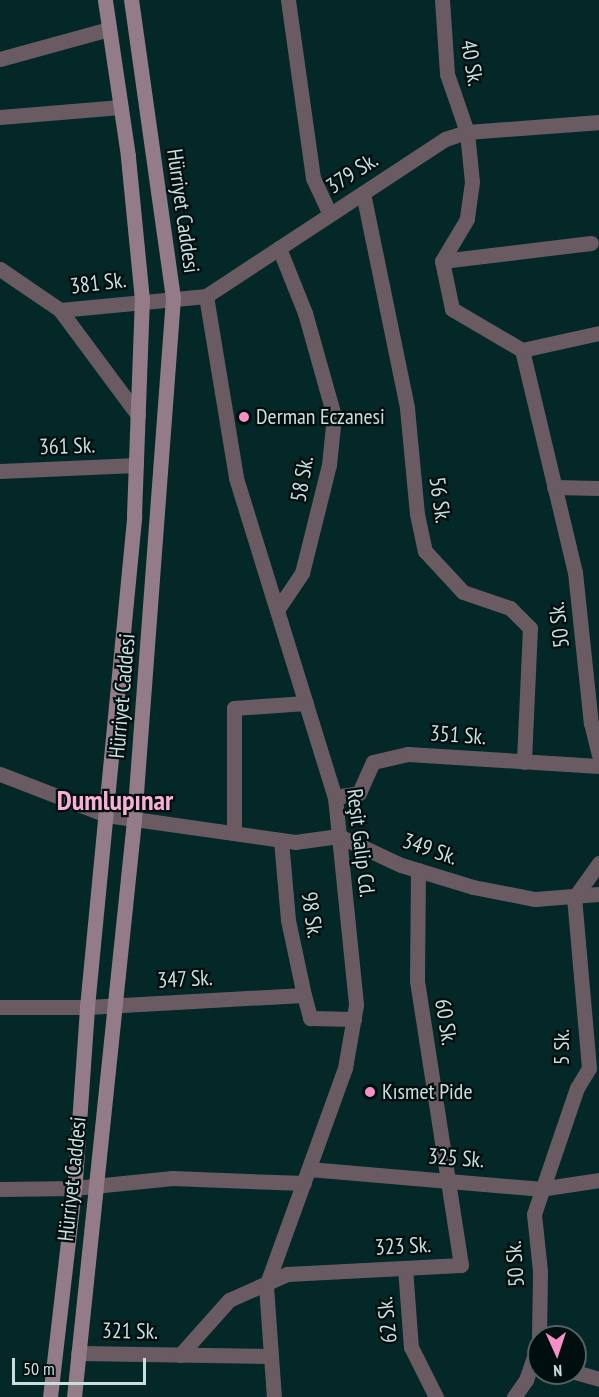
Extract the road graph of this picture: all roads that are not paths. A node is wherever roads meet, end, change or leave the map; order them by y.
1 (105, 0) edge
2 (131, 0) edge
3 (288, 0) edge
4 (443, 0) edge
5 (109, 29) junction
6 (0, 59) edge
7 (121, 107) junction
8 (0, 117) edge
9 (599, 122) edge
10 (467, 132) junction
11 (363, 193) junction
12 (330, 214) junction
13 (591, 243) dead end
14 (279, 248) junction
15 (442, 261) junction
16 (0, 269) edge
17 (206, 296) junction
18 (173, 298) junction
19 (142, 300) junction
20 (60, 310) junction
21 (599, 333) edge
22 (522, 350) junction
23 (138, 415) junction
24 (136, 465) junction
25 (0, 471) edge
26 (554, 487) junction
27 (599, 488) edge
28 (277, 610) junction
29 (592, 660) edge
30 (306, 703) junction
31 (599, 755) edge
32 (524, 762) junction
33 (599, 766) edge
34 (0, 774) edge
35 (335, 797) junction
36 (106, 815) junction
37 (134, 820) junction
38 (234, 833) junction
39 (339, 836) junction
40 (282, 840) junction
41 (599, 863) edge
42 (418, 870) junction
43 (599, 894) edge
44 (573, 898) junction
45 (304, 995) junction
46 (115, 1006) junction
47 (0, 1007) edge
48 (87, 1007) junction
49 (354, 1019) junction
50 (594, 1067) edge
51 (306, 1176) junction
52 (448, 1180) junction
53 (599, 1180) edge
54 (94, 1183) junction
55 (74, 1188) junction
56 (0, 1189) edge
57 (540, 1189) junction
58 (405, 1269) junction
59 (266, 1287) junction
60 (539, 1325) edge
61 (78, 1353) junction
62 (180, 1355) junction
63 (271, 1356) junction
64 (527, 1375) edge
65 (50, 1397) edge
66 (74, 1397) edge
67 (274, 1397) edge
68 (436, 1397) edge
69 (514, 1397) edge

1 - 5 main road, Hürriyet Caddesi
2 - 18 main road, Hürriyet Caddesi
3 - 12 street
4 - 10 street, 40 Sk.
5 - 6 street
5 - 7 main road, Hürriyet Caddesi
7 - 8 street
7 - 19 main road, Hürriyet Caddesi
9 - 10 street, 379 Sk.
10 - 11 street, 379 Sk.
10 - 15 street, 40 Sk.
11 - 12 street, 379 Sk.
11 - 32 street, 56 Sk.
12 - 14 street, 379 Sk.
13 - 15 street
14 - 17 street, 379 Sk.
14 - 28 street, 58 Sk.
15 - 22 street
16 - 20 street, 381 Sk.
17 - 18 street, 379 Sk.
17 - 28 street, Reşit Galip Cd.
18 - 19 street, 379 Sk.
18 - 37 main road, Hürriyet Caddesi
19 - 20 street, 381 Sk.
19 - 23 main road, Hürriyet Caddesi
20 - 23 street
21 - 22 street
22 - 26 street, 50 Sk.
23 - 24 main road, Hürriyet Caddesi
24 - 25 street, 361 Sk.
24 - 36 main road, Hürriyet Caddesi
26 - 27 street
26 - 29 street, 50 Sk.
28 - 30 street, Reşit Galip Cd.
29 - 31 street, 50 Sk.
30 - 35 street, Reşit Galip Cd.
30 - 38 street
32 - 33 street, 351 Sk.
32 - 35 street, 351 Sk.
34 - 36 street
35 - 39 street, Reşit Galip Cd.
36 - 37 street
36 - 48 main road, Hürriyet Caddesi
37 - 38 street
37 - 46 main road, Hürriyet Caddesi
38 - 40 street
39 - 40 street
39 - 42 street, 349 Sk.
39 - 49 street, Reşit Galip Cd.
40 - 45 street, 98 Sk.
41 - 44 street
42 - 44 street, 349 Sk.
42 - 52 street, 60 Sk.
43 - 44 street, 349 Sk.
44 - 50 street, 5 Sk.
45 - 46 street, 347 Sk.
45 - 49 street
46 - 48 street, 347 Sk.
46 - 54 main road, Hürriyet Caddesi
47 - 48 street, 347 Sk.
48 - 55 main road, Hürriyet Caddesi
49 - 51 street, Reşit Galip Cd.
50 - 57 street, 5 Sk.
51 - 52 street, 325 Sk.
51 - 54 street, 325 Sk.
51 - 59 street, Reşit Galip Cd.
52 - 57 street, 325 Sk.
52 - 58 street, 323 Sk.
53 - 57 street, 325 Sk.
54 - 55 street, 325 Sk.
54 - 61 main road, Hürriyet Caddesi
55 - 56 street, 325 Sk.
55 - 65 main road, Hürriyet Caddesi
57 - 60 street, 50 Sk.
58 - 59 street, 323 Sk.
58 - 68 street, 62 Sk.
59 - 62 street, 321 Sk.
59 - 63 street, Reşit Galip Cd.
61 - 62 street, 321 Sk.
61 - 66 main road, Hürriyet Caddesi
62 - 63 street, 321 Sk.
63 - 67 street, Reşit Galip Cd.
64 - 69 street

